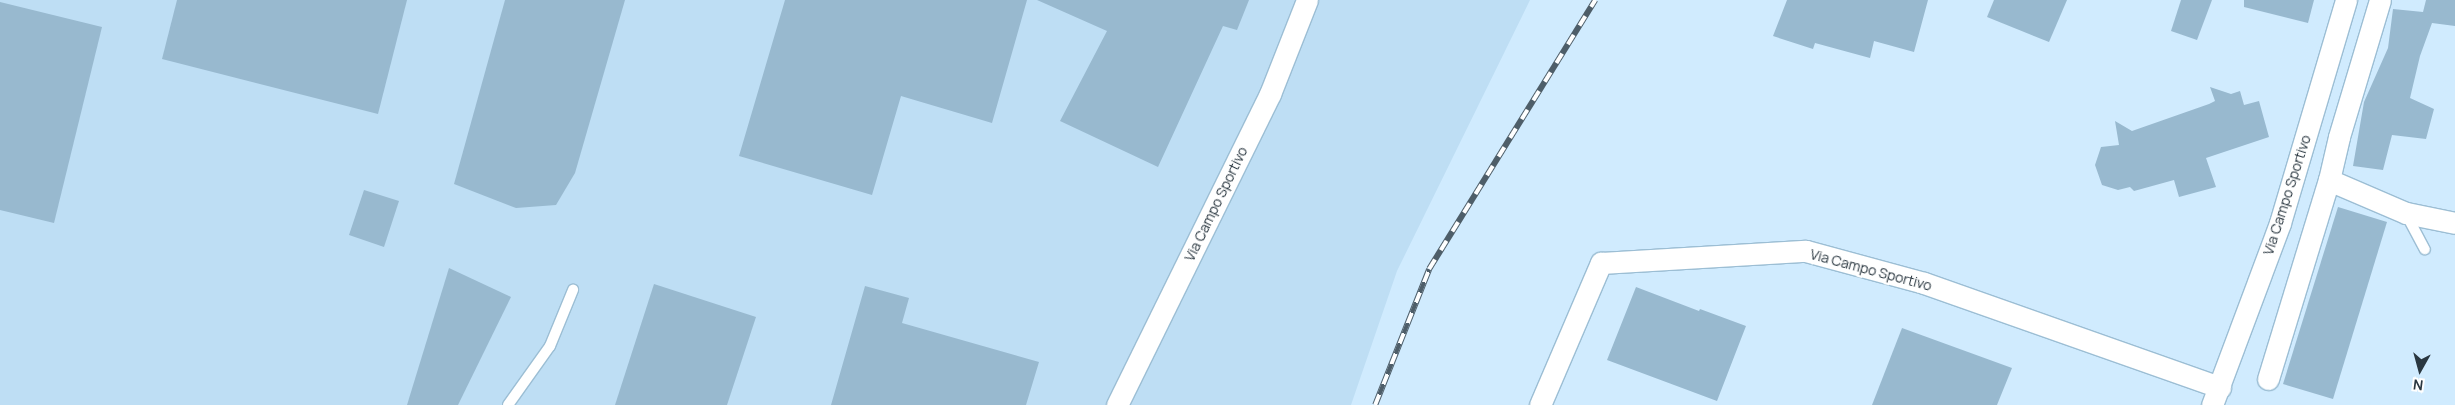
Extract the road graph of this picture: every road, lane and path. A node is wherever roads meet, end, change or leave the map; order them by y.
1 (1307, 0) edge
2 (2346, 0) edge
3 (2380, 0) edge
4 (2329, 180) junction
5 (2406, 213) junction
6 (2455, 224) edge
7 (2425, 249) dead end
8 (573, 290) dead end
9 (2268, 380) dead end
10 (2216, 396) edge
11 (508, 405) edge
12 (1117, 405) edge
13 (1540, 405) edge

1 - 12 street, Via Campo Sportivo
2 - 10 street, Via Campo Sportivo
3 - 4 street
4 - 5 street
4 - 9 street
5 - 6 street
5 - 7 lane
8 - 11 lane
10 - 13 street, Via Campo Sportivo

